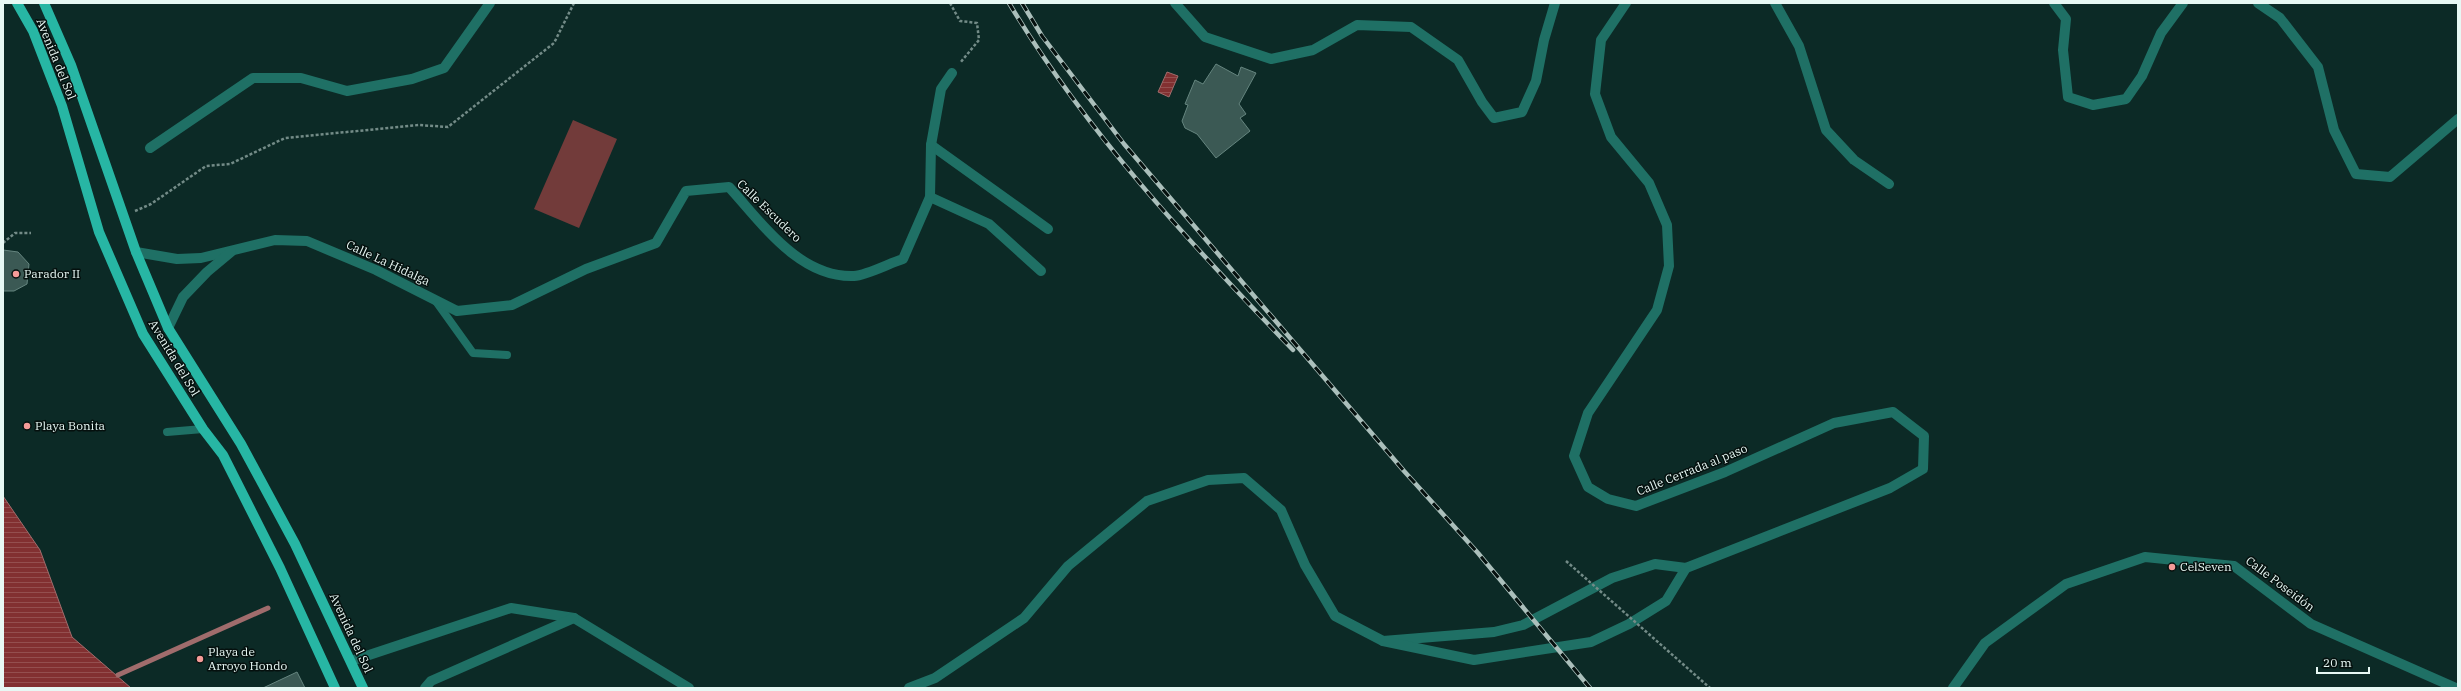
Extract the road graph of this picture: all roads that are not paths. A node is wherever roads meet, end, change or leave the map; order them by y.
1 (17, 3) edge
2 (44, 3) edge
3 (490, 3) edge
4 (1175, 3) edge
5 (1555, 3) edge
6 (1626, 3) edge
7 (1775, 3) edge
8 (2054, 3) edge
9 (2183, 3) edge
10 (2258, 3) edge
11 (952, 72) road end
12 (2458, 119) edge
13 (931, 145) junction
14 (150, 148) dead end
15 (1889, 184) dead end
16 (930, 197) junction
17 (1048, 229) dead end
18 (235, 250) junction
19 (136, 252) junction
20 (1041, 271) dead end
21 (434, 299) junction
22 (168, 328) junction
23 (507, 355) dead end
24 (203, 429) junction
25 (167, 432) dead end
26 (1686, 568) junction
27 (574, 618) junction
28 (1383, 641) junction
29 (351, 661) junction
30 (936, 683) edge
31 (335, 688) edge
32 (363, 688) edge
33 (425, 688) edge
34 (689, 688) edge
35 (909, 688) edge
36 (1953, 688) edge
37 (2456, 688) edge

1 - 24 main road, Avenida del Sol
2 - 19 main road, Avenida del Sol
3 - 14 street
4 - 5 street
6 - 26 street, Calle Cerrada al paso
7 - 15 street
8 - 9 street
10 - 12 street
11 - 13 street, Calle Escudero
13 - 16 street, Calle Escudero
13 - 17 street
16 - 20 street
16 - 21 street, Calle Escudero
18 - 19 street, Calle La Hidalga
18 - 21 street, Calle La Hidalga
18 - 22 street, Calle La Hidalga
19 - 22 main road, Avenida del Sol
21 - 23 lane, Calle La Hidalga
22 - 29 main road, Avenida del Sol
24 - 25 lane
24 - 31 main road, Avenida del Sol
26 - 28 street, Calle Cerrada al paso
26 - 28 street
27 - 29 street
27 - 33 street
27 - 34 street
28 - 30 street
29 - 32 main road, Avenida del Sol
30 - 35 street
36 - 37 street, Calle Poseidón

